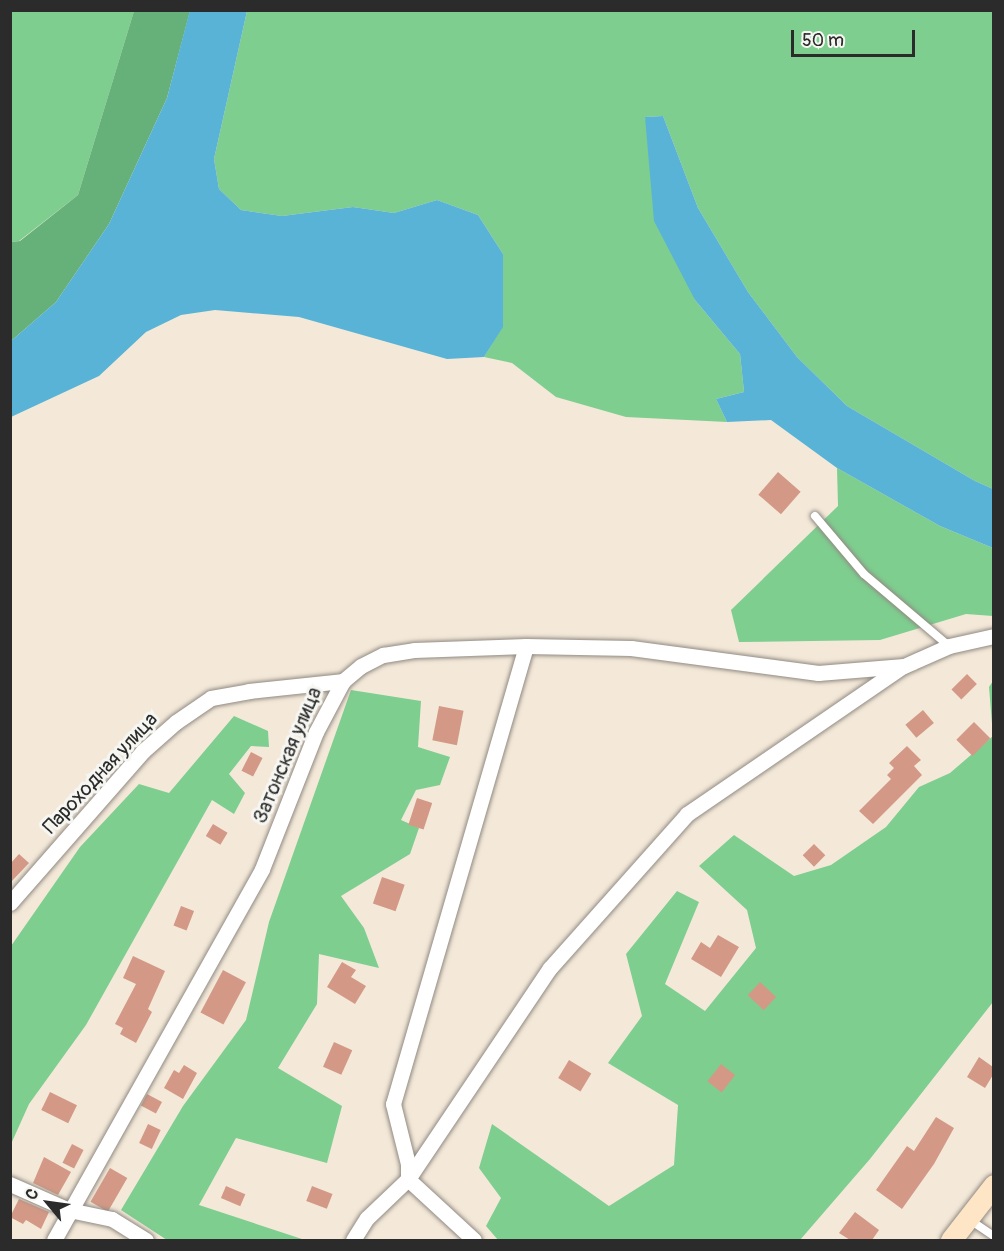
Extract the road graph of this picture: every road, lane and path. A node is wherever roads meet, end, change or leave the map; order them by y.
1 (815, 516) dead end
2 (993, 636) edge
3 (526, 646) junction
4 (950, 646) junction
5 (904, 666) junction
6 (343, 681) junction
7 (10, 903) edge
8 (408, 1179) junction
9 (10, 1184) edge
10 (993, 1185) edge
11 (69, 1210) junction
12 (968, 1219) junction
13 (993, 1236) edge
14 (54, 1240) edge
15 (146, 1240) edge
16 (353, 1240) edge
17 (474, 1240) edge
18 (951, 1240) edge

1 - 4 lane
2 - 4 street, Затонская улица
3 - 5 street, Затонская улица
3 - 6 street, Затонская улица
3 - 8 street
4 - 5 street, Затонская улица
5 - 8 street
6 - 7 street, Пароходная улица
6 - 11 street, Затонская улица
8 - 16 street
8 - 17 street
9 - 11 street
10 - 12 street
11 - 14 street, Затонская улица
11 - 15 street
12 - 13 lane
12 - 18 street

